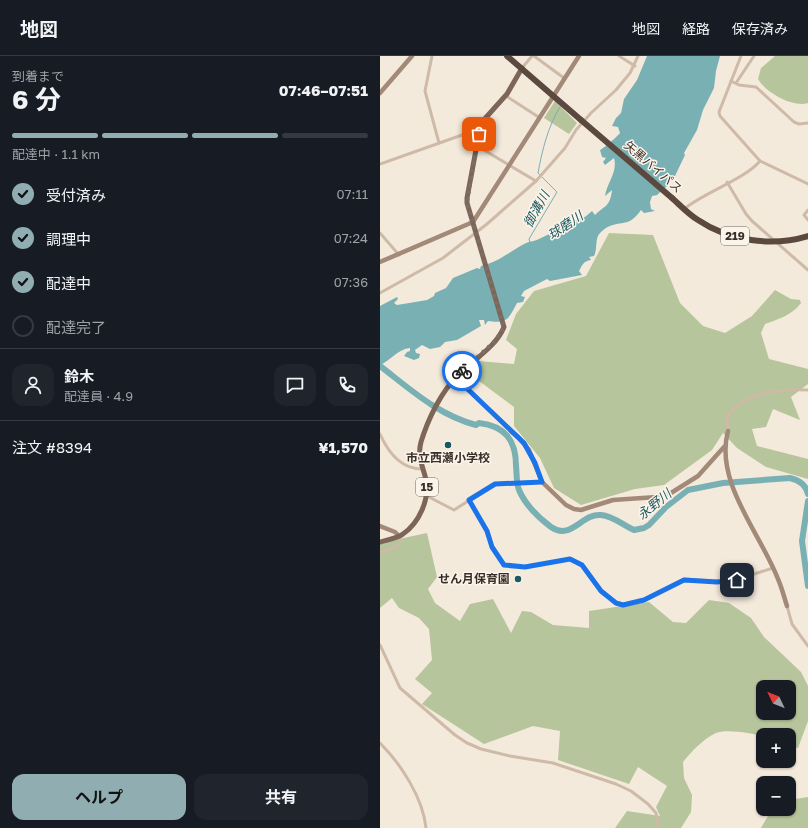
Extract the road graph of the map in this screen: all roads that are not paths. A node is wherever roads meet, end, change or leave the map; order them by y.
1 (412, 56) edge
2 (432, 56) edge
3 (507, 56) edge
4 (533, 56) edge
5 (579, 56) edge
6 (619, 56) edge
7 (638, 56) edge
8 (741, 56) edge
9 (754, 56) edge
10 (635, 66) junction
11 (522, 68) junction
12 (564, 78) junction
13 (731, 81) junction
14 (736, 83) junction
15 (380, 93) edge
16 (554, 95) junction
17 (506, 96) junction
18 (540, 118) junction
19 (481, 123) junction
20 (808, 123) edge
21 (439, 143) junction
22 (477, 146) junction
23 (380, 159) edge
24 (760, 161) junction
25 (381, 164) edge
26 (510, 166) junction
27 (536, 181) junction
28 (727, 182) junction
29 (808, 184) edge
30 (684, 209) junction
31 (808, 210) edge
32 (808, 220) edge
33 (473, 222) junction
34 (380, 233) edge
35 (477, 233) junction
36 (808, 236) edge
37 (775, 241) junction
38 (399, 256) junction
39 (380, 262) edge
40 (808, 270) edge
41 (380, 293) edge
42 (456, 378) junction
43 (808, 390) edge
44 (511, 431) joint
45 (728, 431) joint
46 (380, 434) edge
47 (724, 447) junction
48 (422, 469) junction
49 (542, 482) junction
50 (427, 496) junction
51 (469, 500) junction
52 (380, 526) edge
53 (399, 536) junction
54 (380, 542) edge
55 (380, 552) edge
56 (773, 568) junction
57 (787, 606) joint
58 (380, 645) edge
59 (808, 646) edge
60 (380, 743) edge
61 (426, 828) edge
62 (659, 828) edge

1 - 15 street
2 - 21 street
3 - 11 highway, 矢黒バイパス / 219
4 - 11 street
4 - 12 street
5 - 12 street
6 - 10 street
7 - 10 street
8 - 13 street
9 - 14 street
10 - 27 street
11 - 16 highway, 矢黒バイパス / 219
11 - 17 main road
12 - 16 street
13 - 14 street
13 - 24 street
14 - 20 street
16 - 18 street
16 - 30 highway, 矢黒バイパス / 219, bridge
17 - 18 street
17 - 19 main road
18 - 26 street
19 - 21 street
19 - 22 main road, 15
21 - 25 street
22 - 26 street
22 - 33 main road, 15
23 - 25 street
24 - 28 street
24 - 29 street
26 - 27 street
26 - 33 street
27 - 35 street
28 - 30 street
28 - 37 street
30 - 37 highway, 矢黒バイパス / 219
31 - 32 street
33 - 35 main road, 15
33 - 38 street
34 - 38 street
35 - 41 street
35 - 42 main road, 15
36 - 37 highway, 矢黒バイパス / 219
37 - 40 street
38 - 39 street
42 - 44 street
42 - 48 main road, 15
43 - 45 street
44 - 49 street
45 - 47 street
46 - 48 street
47 - 49 street
47 - 56 street
48 - 50 main road, 15
49 - 51 street
50 - 51 street
50 - 53 main road, 15
51 - 56 street
52 - 53 street
53 - 54 main road, 15
53 - 55 street
56 - 57 street
57 - 59 street
58 - 62 street
60 - 61 street

